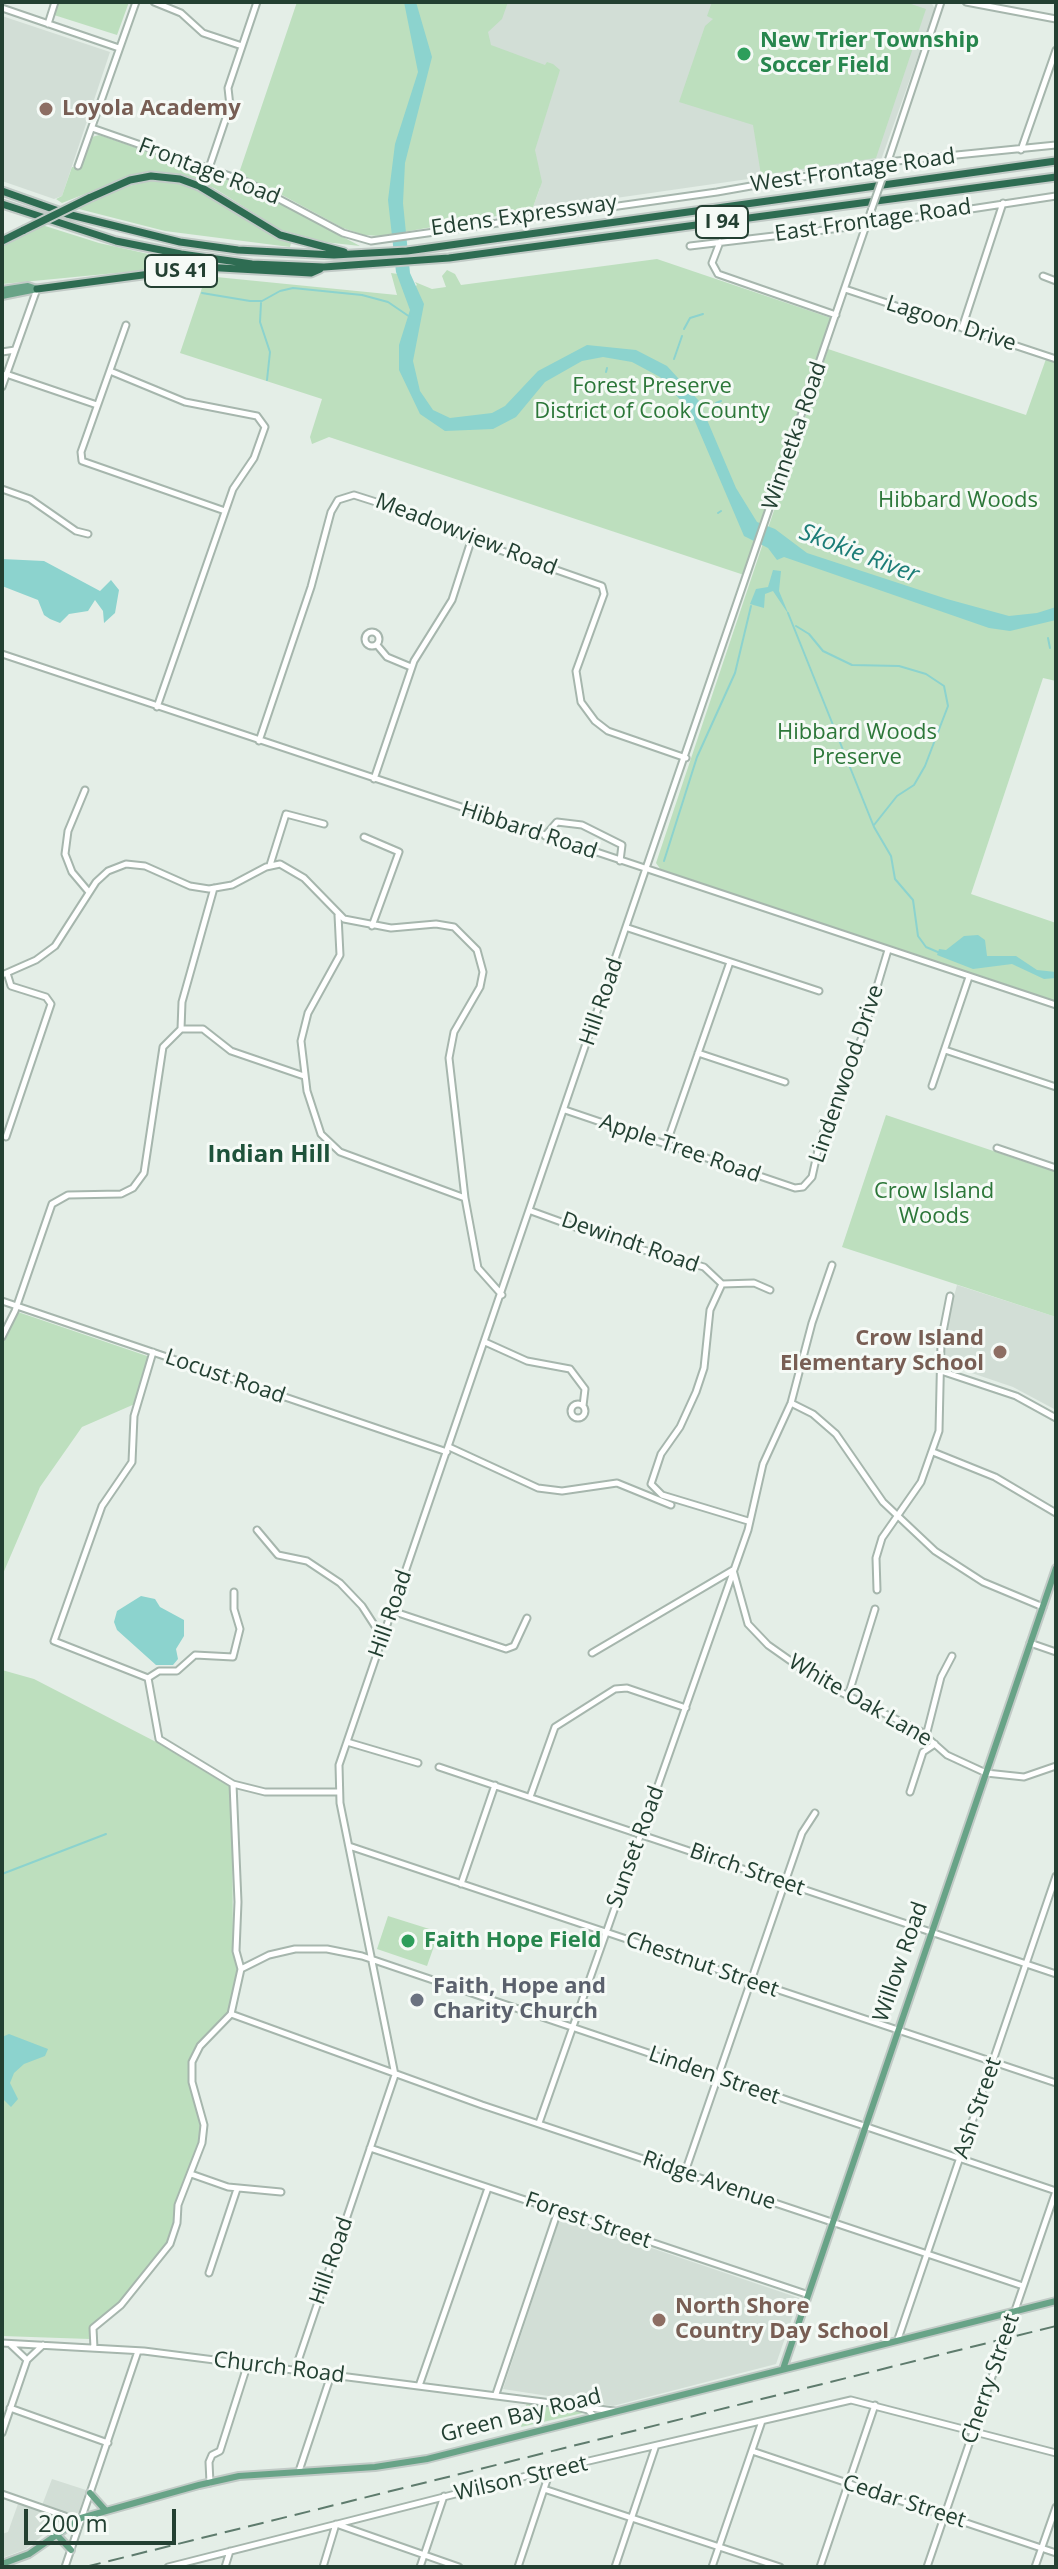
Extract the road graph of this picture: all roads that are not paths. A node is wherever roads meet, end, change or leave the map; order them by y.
1 (55, 2) edge
2 (136, 2) edge
3 (154, 2) edge
4 (257, 2) edge
5 (941, 2) edge
6 (966, 2) edge
7 (989, 4) edge
8 (2, 8) edge
9 (1056, 19) edge
10 (48, 24) junction
11 (242, 46) junction
12 (119, 48) junction
13 (1056, 50) edge
14 (92, 128) junction
15 (1056, 145) edge
16 (1021, 150) junction
17 (1056, 161) edge
18 (887, 162) junction
19 (78, 166) dead end
20 (209, 168) junction
21 (1056, 177) edge
22 (2, 191) edge
23 (1056, 196) edge
24 (1003, 203) junction
25 (2, 204) edge
26 (866, 225) junction
27 (461, 228) joint
28 (2, 241) edge
29 (720, 241) junction
30 (690, 246) dead end
31 (350, 254) junction
32 (324, 267) junction
33 (1043, 276) dead end
34 (1056, 281) edge
35 (37, 289) junction
36 (845, 289) junction
37 (2, 290) edge
38 (2, 296) edge
39 (836, 315) junction
40 (126, 325) dead end
41 (962, 328) junction
42 (15, 350) junction
43 (2, 352) edge
44 (1056, 359) edge
45 (110, 371) junction
46 (6, 374) junction
47 (2, 387) edge
48 (97, 405) junction
49 (2, 489) edge
50 (225, 511) junction
51 (88, 534) dead end
52 (471, 540) junction
53 (377, 645) dead end
54 (2, 654) edge
55 (411, 667) junction
56 (157, 707) junction
57 (259, 741) junction
58 (686, 758) junction
59 (374, 779) junction
60 (85, 790) dead end
61 (324, 824) dead end
62 (545, 836) junction
63 (364, 837) dead end
64 (620, 861) junction
65 (270, 865) junction
66 (648, 870) junction
67 (214, 888) junction
68 (88, 891) junction
69 (338, 915) junction
70 (372, 926) junction
71 (628, 928) junction
72 (888, 950) junction
73 (730, 962) junction
74 (4, 974) edge
75 (969, 977) junction
76 (819, 991) dead end
77 (1056, 1005) edge
78 (181, 1029) junction
79 (945, 1050) junction
80 (698, 1053) junction
81 (304, 1076) junction
82 (785, 1082) dead end
83 (932, 1086) dead end
84 (1056, 1087) edge
85 (565, 1110) junction
86 (6, 1137) dead end
87 (666, 1145) junction
88 (997, 1148) dead end
89 (1056, 1168) edge
90 (795, 1188) joint
91 (465, 1198) junction
92 (531, 1211) junction
93 (832, 1265) dead end
94 (722, 1284) junction
95 (770, 1290) dead end
96 (502, 1295) junction
97 (950, 1296) dead end
98 (2, 1301) edge
99 (17, 1306) junction
100 (2, 1337) edge
101 (485, 1342) junction
102 (153, 1352) junction
103 (941, 1371) junction
104 (791, 1403) junction
105 (583, 1406) dead end
106 (1056, 1418) edge
107 (448, 1450) junction
108 (933, 1452) junction
109 (671, 1505) dead end
110 (1056, 1513) edge
111 (897, 1517) junction
112 (748, 1521) junction
113 (257, 1530) dead end
114 (1056, 1568) edge
115 (733, 1570) junction
116 (877, 1590) dead end
117 (234, 1592) dead end
118 (1043, 1607) junction
119 (875, 1609) dead end
120 (392, 1611) junction
121 (527, 1618) dead end
122 (383, 1638) junction
123 (1030, 1643) junction
124 (1056, 1652) edge
125 (592, 1653) dead end
126 (952, 1656) dead end
127 (148, 1678) junction
128 (848, 1696) junction
129 (686, 1708) junction
130 (926, 1736) junction
131 (347, 1742) junction
132 (935, 1744) junction
133 (418, 1763) dead end
134 (1056, 1766) edge
135 (439, 1767) dead end
136 (986, 1773) junction
137 (233, 1784) junction
138 (495, 1785) junction
139 (338, 1792) junction
140 (910, 1792) dead end
141 (530, 1797) junction
142 (815, 1813) dead end
143 (640, 1834) junction
144 (348, 1846) junction
145 (1056, 1876) edge
146 (785, 1883) junction
147 (461, 1884) junction
148 (605, 1932) junction
149 (931, 1932) junction
150 (372, 1960) junction
151 (1026, 1964) junction
152 (241, 1969) junction
153 (1056, 1974) edge
154 (751, 1981) junction
155 (231, 2014) junction
156 (572, 2028) junction
157 (897, 2030) junction
158 (994, 2062) junction
159 (395, 2075) junction
160 (718, 2077) junction
161 (1056, 2083) edge
162 (539, 2123) junction
163 (864, 2126) junction
164 (370, 2148) junction
165 (960, 2159) junction
166 (685, 2172) junction
167 (191, 2174) junction
168 (488, 2188) junction
169 (237, 2189) junction
170 (1056, 2191) edge
171 (281, 2192) dead end
172 (558, 2211) junction
173 (831, 2222) junction
174 (927, 2254) junction
175 (209, 2273) dead end
176 (1023, 2286) junction
177 (806, 2294) junction
178 (1056, 2301) edge
179 (1014, 2312) junction
180 (898, 2339) junction
181 (2, 2343) edge
182 (10, 2344) junction
183 (44, 2345) junction
184 (94, 2348) junction
185 (138, 2351) junction
186 (27, 2360) junction
187 (248, 2363) junction
188 (783, 2369) junction
189 (295, 2370) junction
190 (331, 2375) junction
191 (420, 2384) junction
192 (496, 2394) junction
193 (555, 2402) junction
194 (875, 2405) junction
195 (10, 2408) junction
196 (614, 2411) junction
197 (594, 2416) junction
198 (762, 2421) junction
199 (974, 2431) junction
200 (2, 2433) edge
201 (108, 2443) junction
202 (655, 2448) junction
203 (752, 2451) junction
204 (1056, 2453) edge
205 (550, 2470) junction
206 (299, 2471) junction
207 (210, 2483) junction
208 (848, 2483) junction
209 (544, 2489) junction
210 (90, 2493) junction
211 (2, 2494) edge
212 (444, 2496) junction
213 (1056, 2507) edge
214 (106, 2511) junction
215 (945, 2515) junction
216 (81, 2518) junction
217 (632, 2518) junction
218 (70, 2523) junction
219 (336, 2524) junction
220 (56, 2534) junction
221 (719, 2547) junction
222 (1042, 2548) junction
223 (71, 2550) junction
224 (230, 2551) junction
225 (1056, 2553) edge
226 (425, 2555) junction
227 (2, 2564) edge
228 (65, 2567) edge
229 (168, 2567) edge
230 (225, 2567) edge
231 (323, 2567) edge
232 (420, 2567) edge
233 (459, 2567) edge
234 (518, 2567) edge
235 (615, 2567) edge
236 (712, 2567) edge
237 (780, 2567) edge
238 (820, 2567) edge
239 (927, 2567) edge
240 (1035, 2567) edge

1 - 10 street
2 - 12 street
3 - 11 street
4 - 11 street
5 - 18 street, Winnetka Road
6 - 7 street
7 - 9 street
8 - 10 street
10 - 12 street
11 - 20 street
12 - 14 street
13 - 16 street
14 - 19 street
14 - 20 street, Frontage Road
15 - 16 street, West Frontage Road
16 - 18 street, West Frontage Road
17 - 31 highway, Edens Expressway / I 94
18 - 26 street, Winnetka Road, bridge
18 - 27 street, West Frontage Road
20 - 27 street, Frontage Road
21 - 32 highway, Edens Expressway / I 94
22 - 31 highway, Edens Expressway / I 94
23 - 24 street, East Frontage Road
24 - 26 street, East Frontage Road
24 - 41 street
25 - 32 highway, Edens Expressway / I 94
26 - 29 street, East Frontage Road
26 - 36 street, Winnetka Road
28 - 31 highway, bridge
29 - 30 street, East Frontage Road
29 - 39 street
32 - 35 highway, US 41
33 - 34 street
35 - 37 main road, US 41
35 - 38 main road, US 41
35 - 42 street
36 - 39 street, Winnetka Road
36 - 41 street, Lagoon Drive
39 - 58 street, Winnetka Road
40 - 45 street
41 - 44 street, Lagoon Drive
42 - 43 street
42 - 46 street
45 - 48 street
45 - 50 street
46 - 47 street
46 - 48 street
48 - 50 street
49 - 51 street
50 - 56 street
52 - 55 street
52 - 57 street, Meadowview Road
52 - 58 street, Meadowview Road
53 - 55 street
54 - 56 street, Hibbard Road
55 - 59 street
56 - 57 street, Hibbard Road
57 - 59 street, Hibbard Road
58 - 66 street, Winnetka Road
59 - 62 street, Hibbard Road
60 - 68 street
61 - 65 street
62 - 64 street, Hibbard Road
62 - 64 street
63 - 70 street
64 - 66 street, Hibbard Road
65 - 67 street
65 - 69 street
66 - 71 street, Hill Road
66 - 72 street, Hibbard Road
67 - 68 street
67 - 78 street
68 - 74 street
69 - 70 street
69 - 81 street
70 - 91 street
71 - 73 street
71 - 85 street, Hill Road
72 - 75 street, Hibbard Road
72 - 90 street, Lindenwood Drive
73 - 76 street
73 - 80 street
74 - 86 street
75 - 77 street, Hibbard Road
75 - 79 street
78 - 81 street
78 - 99 street
79 - 83 street
79 - 84 street
80 - 82 street
80 - 87 street
81 - 91 street
85 - 87 street, Apple Tree Road
85 - 92 street, Hill Road
87 - 90 street, Apple Tree Road
88 - 89 street
91 - 96 street
92 - 94 street, Dewindt Road
92 - 96 street, Hill Road
93 - 104 street, Sunset Road
94 - 95 street, Dewindt Road
94 - 112 street, Dewindt Road
96 - 101 street, Hill Road
97 - 103 street
98 - 99 street, Locust Road
99 - 100 street
99 - 102 street, Locust Road
101 - 105 street
101 - 107 street, Hill Road
102 - 107 street, Locust Road
102 - 127 street
103 - 106 street
103 - 108 street
104 - 111 street
104 - 112 street, Sunset Road
107 - 109 street, Locust Road
107 - 120 street, Hill Road
108 - 110 street
108 - 111 street
111 - 116 street
111 - 118 street
112 - 115 street, Sunset Road
113 - 122 street
114 - 118 main road, Willow Road
115 - 125 street
115 - 128 street, White Oak Lane
115 - 129 street, Sunset Road
117 - 127 street
118 - 123 main road, Willow Road
119 - 128 street
120 - 121 street
120 - 122 street, Hill Road
122 - 131 street, Hill Road
123 - 124 street
123 - 136 main road, Willow Road
126 - 130 street
127 - 137 street
128 - 130 street, White Oak Lane
129 - 141 street
129 - 143 street, Sunset Road
130 - 132 street, White Oak Lane
131 - 133 street
131 - 139 street, Hill Road
132 - 136 street, White Oak Lane
132 - 140 street
134 - 136 street, White Oak Lane
135 - 138 street, Birch Street
136 - 149 main road, Willow Road
137 - 139 street
137 - 152 street
138 - 141 street, Birch Street
138 - 147 street
139 - 144 street, Hill Road
141 - 143 street, Birch Street
142 - 146 street
143 - 146 street, Birch Street
143 - 148 street, Sunset Road
144 - 147 street, Chestnut Street
144 - 150 street, Hill Road
145 - 151 street, Ash Street
146 - 149 street, Birch Street
146 - 154 street
147 - 148 street, Chestnut Street
148 - 154 street, Chestnut Street
148 - 156 street, Sunset Road
149 - 151 street, Birch Street
149 - 157 main road, Willow Road
150 - 152 street, Linden Street
150 - 156 street, Linden Street
150 - 159 street, Hill Road
151 - 153 street, Birch Street
151 - 158 street, Ash Street
152 - 155 street
154 - 157 street, Chestnut Street
154 - 160 street
155 - 159 street, Ridge Avenue
155 - 167 street
156 - 160 street, Linden Street
156 - 162 street, Sunset Road
157 - 158 street, Chestnut Street
157 - 163 main road, Willow Road
158 - 161 street, Chestnut Street
158 - 165 street, Ash Street
159 - 162 street, Ridge Avenue
159 - 164 street, Hill Road
160 - 163 street, Linden Street
160 - 166 street
162 - 166 street, Ridge Avenue
163 - 165 street, Linden Street
163 - 173 main road, Willow Road
164 - 168 street, Forest Street
164 - 189 street, Hill Road
165 - 170 street, Linden Street
165 - 174 street, Ash Street
166 - 173 street, Ridge Avenue
167 - 169 street
167 - 184 street
168 - 172 street, Forest Street
168 - 191 street
169 - 171 street
169 - 175 street
170 - 176 street, Cherry Street
172 - 177 street, Forest Street
172 - 192 street
173 - 174 street, Ridge Avenue
173 - 177 main road, Willow Road
174 - 176 street, Ridge Avenue
174 - 180 street, Ash Street
176 - 179 street, Cherry Street
177 - 188 main road, Willow Road
178 - 179 main road, Green Bay Road
179 - 180 main road, Green Bay Road
179 - 199 street, Cherry Street, bridge
180 - 188 main road, Green Bay Road
181 - 182 street, Church Road
182 - 183 street, Church Road
182 - 186 street
183 - 184 street, Church Road
183 - 186 street
184 - 185 street, Church Road
185 - 187 street, Church Road
185 - 201 street
186 - 195 street
187 - 189 street, Church Road
187 - 207 street
188 - 196 main road, Green Bay Road
189 - 190 street, Church Road
190 - 191 street, Church Road
190 - 206 street
191 - 192 street, Church Road
192 - 193 street, Church Road
193 - 196 street, Church Road
193 - 197 street, Church Road
194 - 198 street, Wilson Street
194 - 199 street, Wilson Street
194 - 208 street
195 - 200 street
195 - 201 street
196 - 197 main road, Green Bay Road
197 - 206 main road, Green Bay Road
198 - 202 street, Wilson Street
198 - 203 street
199 - 204 street, Wilson Street
199 - 215 street, Cherry Street
201 - 210 street
202 - 205 street, Wilson Street
202 - 217 street
203 - 208 street, Cedar Street
203 - 221 street
205 - 209 street
205 - 212 street, Wilson Street
206 - 207 main road, Green Bay Road
207 - 214 main road, Green Bay Road
208 - 215 street, Cedar Street
208 - 238 street
209 - 217 street
209 - 234 street
210 - 214 main road
210 - 216 street
211 - 218 street
212 - 219 street, Wilson Street
212 - 226 street
213 - 222 street
214 - 216 main road, Green Bay Road
215 - 222 street, Cedar Street
215 - 239 street, Cherry Street
216 - 218 main road, Green Bay Road
216 - 223 street
217 - 221 street
217 - 235 street
218 - 220 main road, Green Bay Road
219 - 224 street, Wilson Street
219 - 226 street
219 - 231 street
220 - 223 main road
220 - 227 main road, Green Bay Road
221 - 236 street
221 - 237 street
222 - 225 street, Cedar Street
222 - 240 street
223 - 228 street
224 - 229 street, Wilson Street
224 - 230 street
226 - 232 street
226 - 233 street

